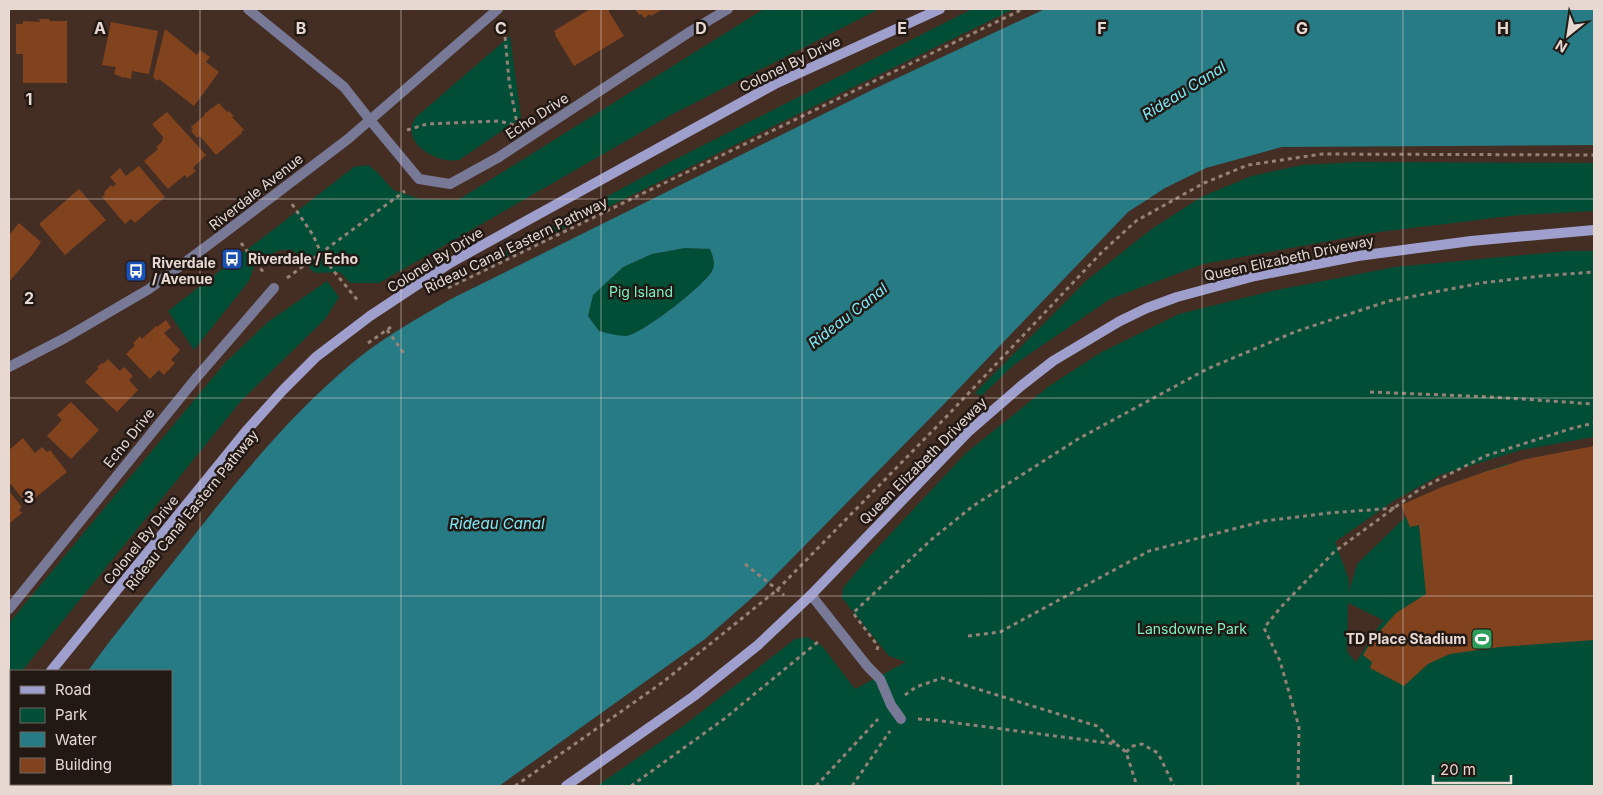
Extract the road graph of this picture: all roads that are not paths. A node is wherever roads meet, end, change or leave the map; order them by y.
1 (248, 9) edge
2 (728, 9) edge
3 (940, 9) edge
4 (495, 12) edge
5 (370, 120) junction
6 (1594, 230) edge
7 (274, 288) road end
8 (9, 367) edge
9 (810, 595) junction
10 (9, 609) edge
11 (52, 670) edge
12 (901, 719) road end
13 (566, 786) edge

1 - 5 street
2 - 5 street, Echo Drive
3 - 11 main road, Colonel By Drive
4 - 5 street, Riverdale Avenue
5 - 8 street, Riverdale Avenue
6 - 9 main road, Queen Elizabeth Driveway
7 - 10 street, Echo Drive
9 - 12 street
9 - 13 main road, Queen Elizabeth Driveway

